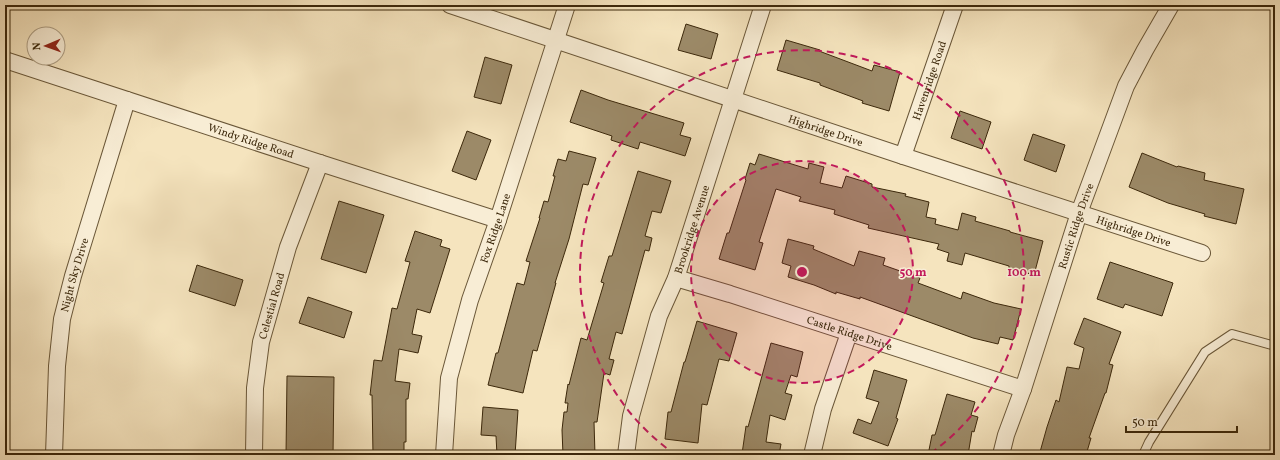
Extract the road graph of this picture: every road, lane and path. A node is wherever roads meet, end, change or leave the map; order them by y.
1 (450, 5) edge
2 (567, 5) edge
3 (763, 5) edge
4 (955, 5) edge
5 (1171, 5) edge
6 (555, 41) junction
7 (5, 60) edge
8 (732, 99) junction
9 (127, 100) junction
10 (904, 156) junction
11 (320, 163) junction
12 (1079, 213) junction
13 (498, 220) junction
14 (1202, 253) dead end
15 (676, 278) junction
16 (849, 333) junction
17 (1275, 346) edge
18 (1023, 389) junction
19 (54, 455) edge
20 (254, 455) edge
21 (444, 455) edge
22 (626, 455) edge
23 (812, 455) edge
24 (1001, 455) edge
25 (1143, 455) edge

1 - 6 street, Highridge Drive
2 - 6 street, Fox Ridge Lane
3 - 8 street, Brookridge Avenue
4 - 10 street, Havenridge Road
5 - 12 street, Rustic Ridge Drive
6 - 8 street, Highridge Drive
6 - 13 street, Fox Ridge Lane
7 - 9 street, Windy Ridge Road
8 - 10 street, Highridge Drive
8 - 15 street, Brookridge Avenue
9 - 11 street, Windy Ridge Road
9 - 19 street, Night Sky Drive
10 - 12 street, Highridge Drive
11 - 13 street, Windy Ridge Road
11 - 20 street, Celestial Road
12 - 14 street, Highridge Drive
12 - 18 street, Rustic Ridge Drive
13 - 21 street, Fox Ridge Lane
15 - 16 street, Castle Ridge Drive
15 - 22 street, Brookridge Avenue
16 - 18 street, Castle Ridge Drive
16 - 23 street
17 - 25 lane
18 - 24 street, Rustic Ridge Drive

